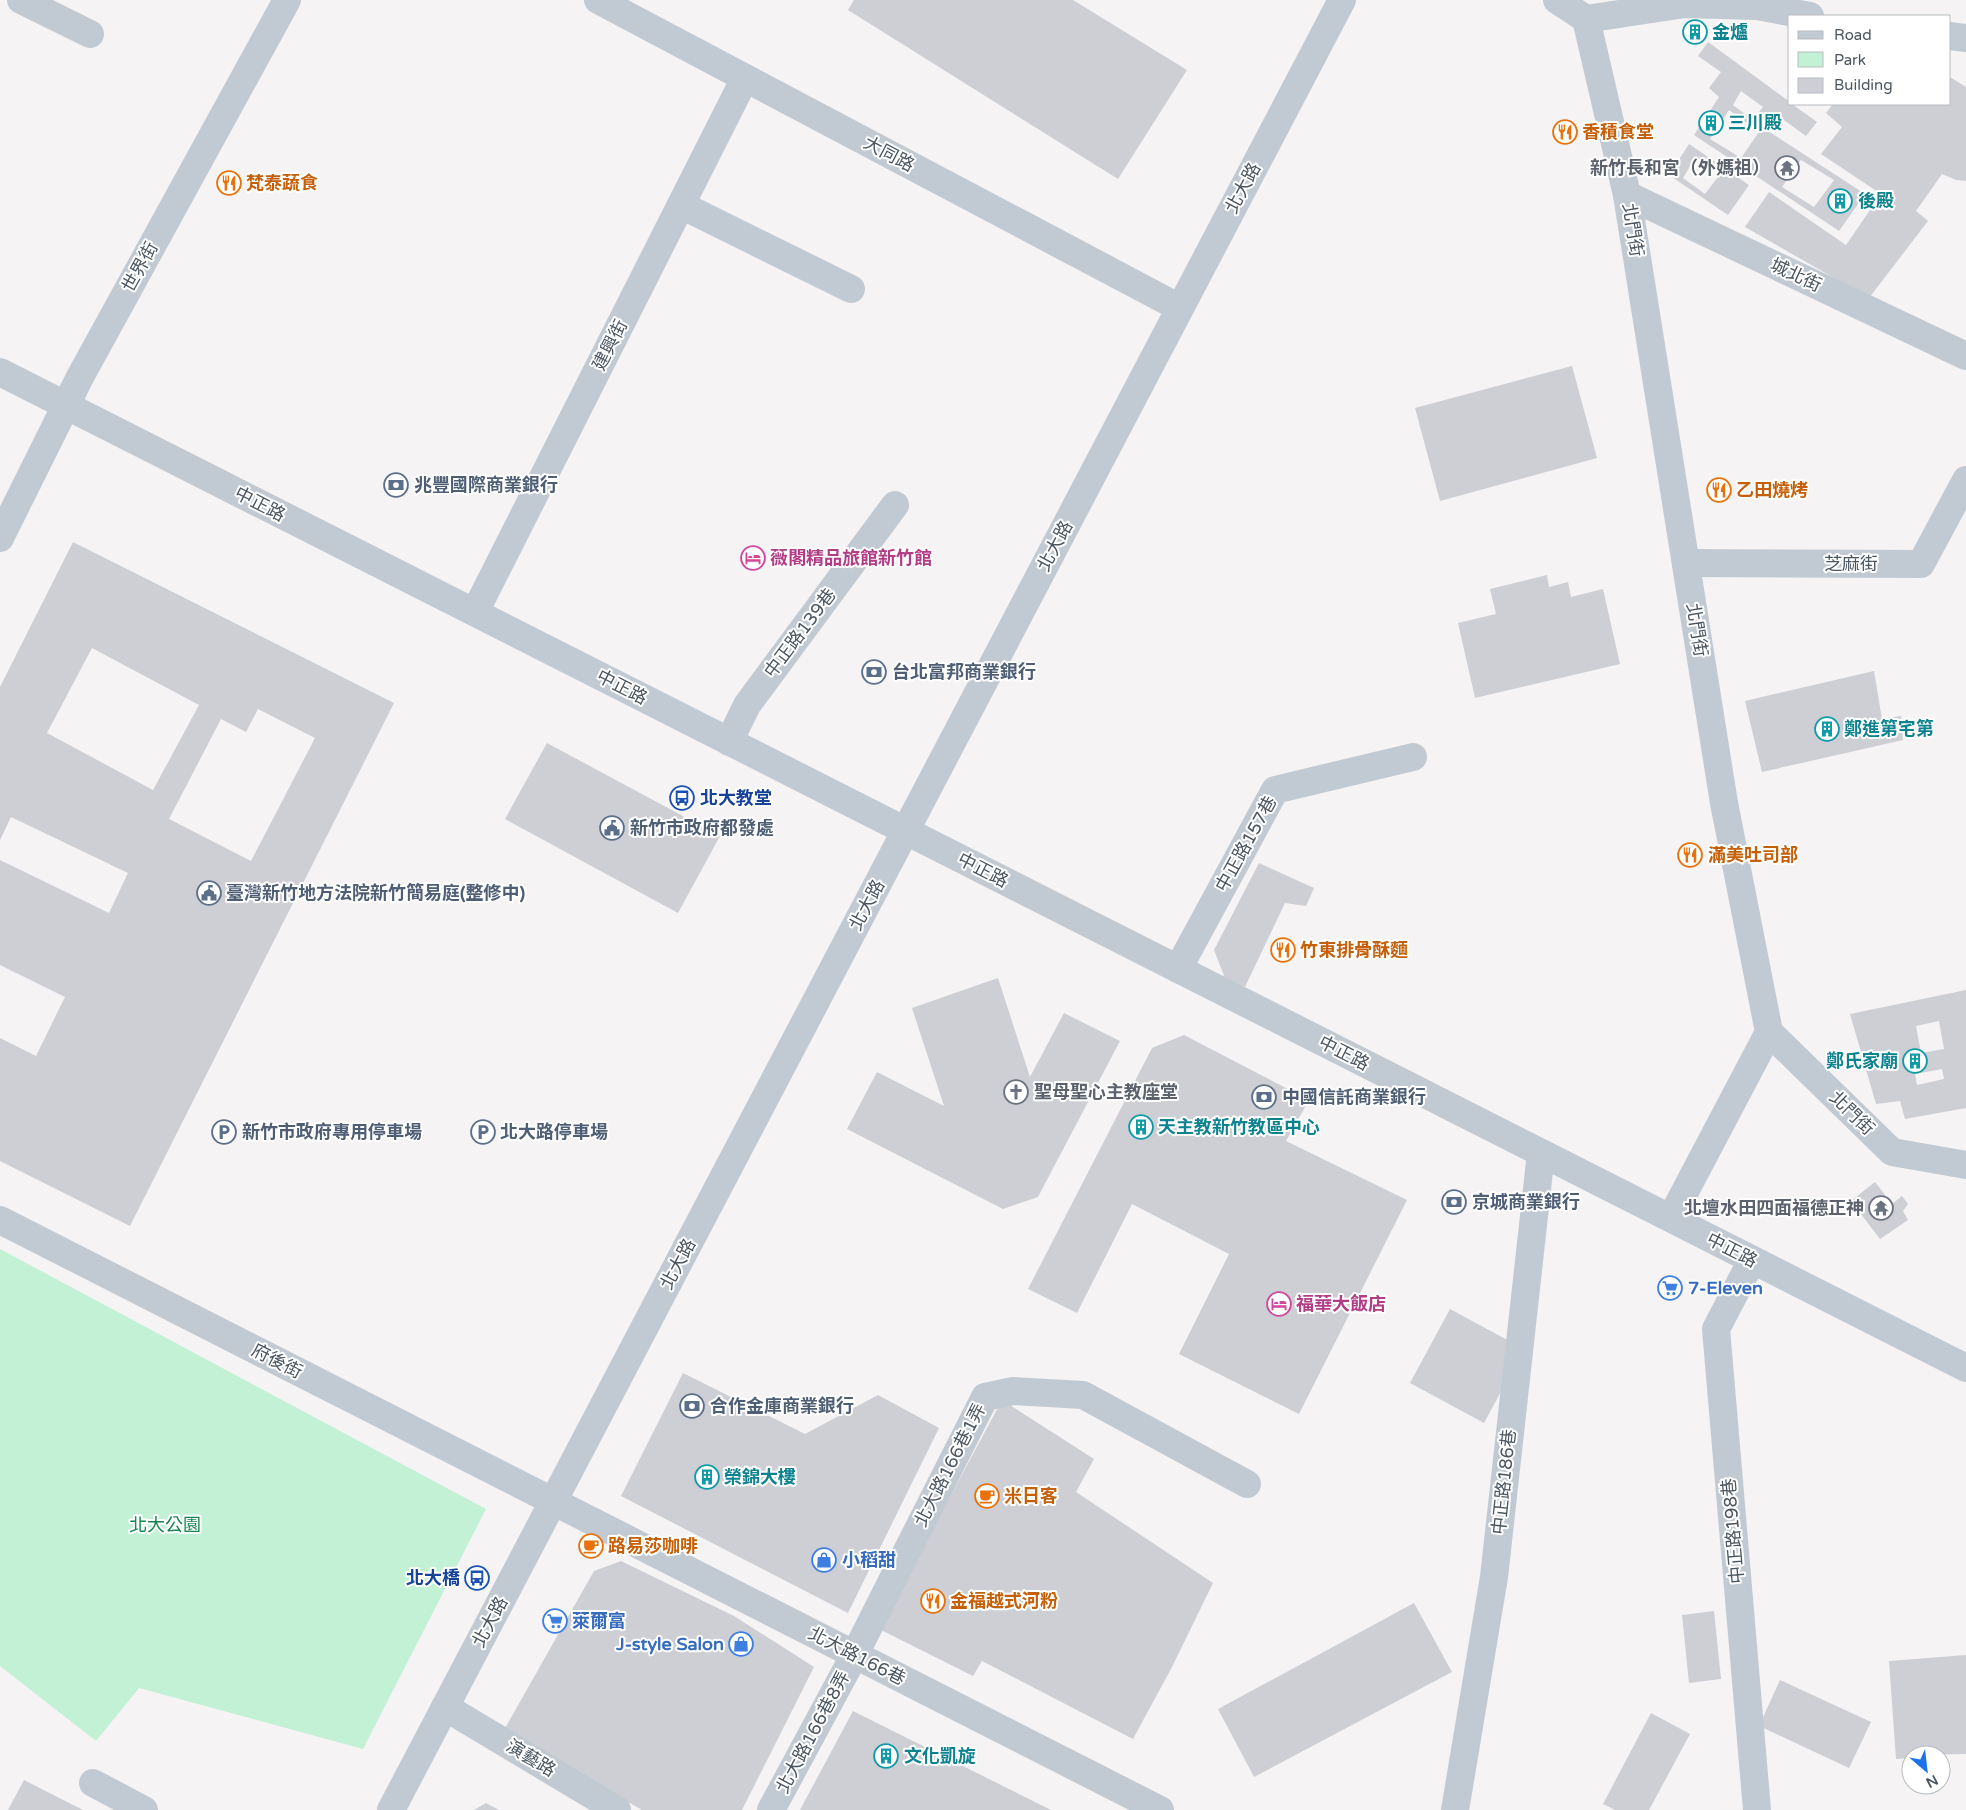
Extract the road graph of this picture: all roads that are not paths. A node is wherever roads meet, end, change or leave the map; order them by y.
1 (22, 0) edge
2 (287, 0) edge
3 (598, 0) edge
4 (1342, 0) edge
5 (1557, 0) edge
6 (1759, 3) edge
7 (1806, 15) edge
8 (1586, 19) junction
9 (90, 34) dead end
10 (1951, 36) edge
11 (1966, 38) edge
12 (745, 78) junction
13 (1627, 195) junction
14 (681, 205) junction
15 (851, 289) dead end
16 (1180, 308) junction
17 (1966, 356) edge
18 (0, 372) edge
19 (65, 405) junction
20 (1966, 480) edge
21 (895, 505) dead end
22 (0, 538) edge
23 (1686, 563) junction
24 (475, 612) junction
25 (729, 742) junction
26 (1413, 758) dead end
27 (906, 830) junction
28 (1178, 969) junction
29 (1769, 1032) junction
30 (1541, 1153) junction
31 (1966, 1165) edge
32 (1671, 1218) junction
33 (0, 1220) edge
34 (1752, 1260) junction
35 (1966, 1368) edge
36 (1247, 1484) dead end
37 (553, 1501) junction
38 (854, 1654) junction
39 (445, 1707) junction
40 (93, 1783) dead end
41 (144, 1810) edge
42 (391, 1810) edge
43 (617, 1810) edge
44 (771, 1810) edge
45 (1160, 1810) edge
46 (1455, 1810) edge
47 (1757, 1810) edge

1 - 9 street
2 - 19 street, 世界街
3 - 12 street, 大同路
4 - 16 street, 北大路
5 - 8 street
6 - 7 street
6 - 8 street
8 - 13 street, 北門街
10 - 11 street
12 - 14 street, 建興街
12 - 16 street, 大同路
13 - 17 street, 城北街
13 - 23 street, 北門街
14 - 15 street
14 - 24 street, 建興街
16 - 27 street, 北大路
18 - 19 street, 中正路
19 - 22 street, 世界街
19 - 24 street, 中正路
20 - 23 street, 芝麻街
21 - 25 street, 中正路139巷
23 - 29 street, 北門街
24 - 25 street, 中正路
25 - 27 street, 中正路
26 - 28 street, 中正路157巷
27 - 28 street, 中正路
27 - 37 street, 北大路
28 - 30 street, 中正路
29 - 31 street, 北門街
29 - 32 street
30 - 32 street, 中正路
30 - 46 street, 中正路186巷
32 - 34 street, 中正路
33 - 37 street, 府後街
34 - 35 street, 中正路
34 - 47 street, 中正路198巷
36 - 38 street, 北大路166巷1弄
37 - 38 street, 北大路166巷
37 - 39 street, 北大路
38 - 44 street, 北大路166巷8弄
38 - 45 street, 北大路166巷
39 - 42 street, 北大路
39 - 43 street, 演藝路
40 - 41 street

